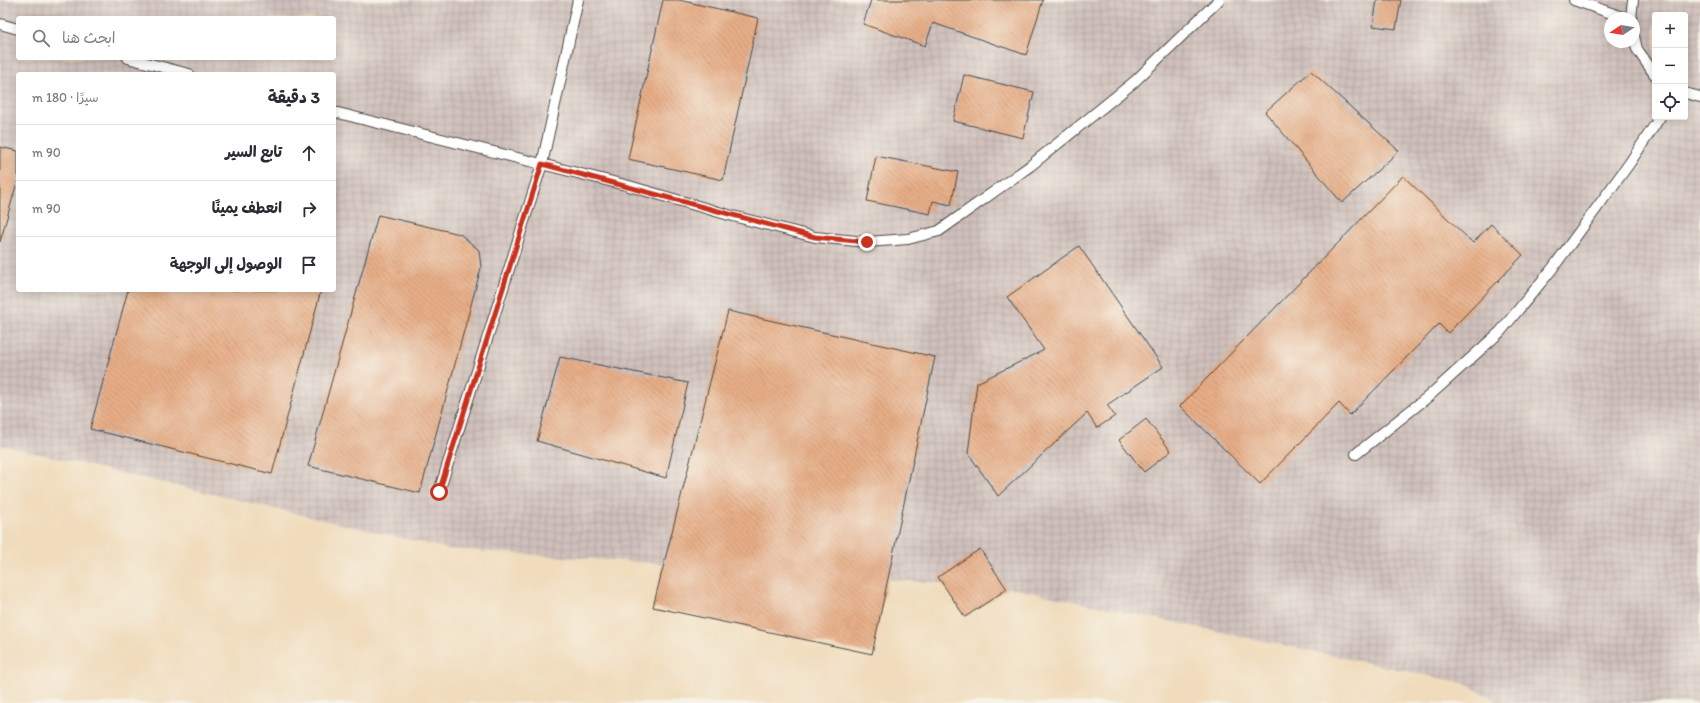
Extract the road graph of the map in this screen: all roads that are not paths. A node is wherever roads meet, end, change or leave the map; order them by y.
1 (578, 0) edge
2 (1219, 0) edge
3 (1574, 0) edge
4 (1633, 0) edge
5 (1608, 12) edge
6 (1632, 12) edge
7 (0, 24) edge
8 (16, 28) edge
9 (1637, 48) edge
10 (136, 60) edge
11 (1652, 71) edge
12 (181, 72) edge
13 (1688, 94) edge
14 (1700, 97) edge
15 (336, 112) edge
16 (1658, 120) edge
17 (542, 164) junction
18 (1356, 454) dead end
19 (439, 492) dead end

1 - 17 lane
2 - 17 lane
3 - 5 lane
4 - 6 lane
7 - 8 lane
9 - 11 lane
10 - 12 lane
13 - 14 lane
15 - 17 lane
16 - 18 lane
17 - 19 lane

